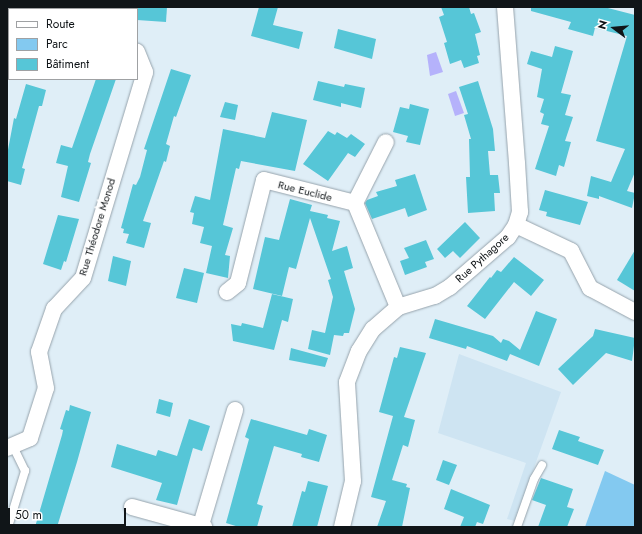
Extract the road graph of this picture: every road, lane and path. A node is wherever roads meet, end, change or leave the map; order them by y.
1 (505, 7) edge
2 (138, 55) edge
3 (386, 142) dead end
4 (355, 204) junction
5 (516, 225) junction
6 (227, 292) dead end
7 (398, 307) junction
8 (635, 312) edge
9 (235, 410) dead end
10 (10, 447) edge
11 (542, 464) dead end
12 (132, 507) dead end
13 (203, 526) edge
14 (8, 527) edge
15 (342, 527) edge
16 (517, 527) edge

1 - 5 street, Rue Pythagore
2 - 10 street, Rue Théodore Monod
3 - 4 street
4 - 6 street, Rue Euclide
4 - 7 street
5 - 7 street, Rue Pythagore
5 - 8 street
7 - 15 street, Rue Pythagore
9 - 13 street
10 - 14 lane
11 - 16 lane
12 - 13 street

